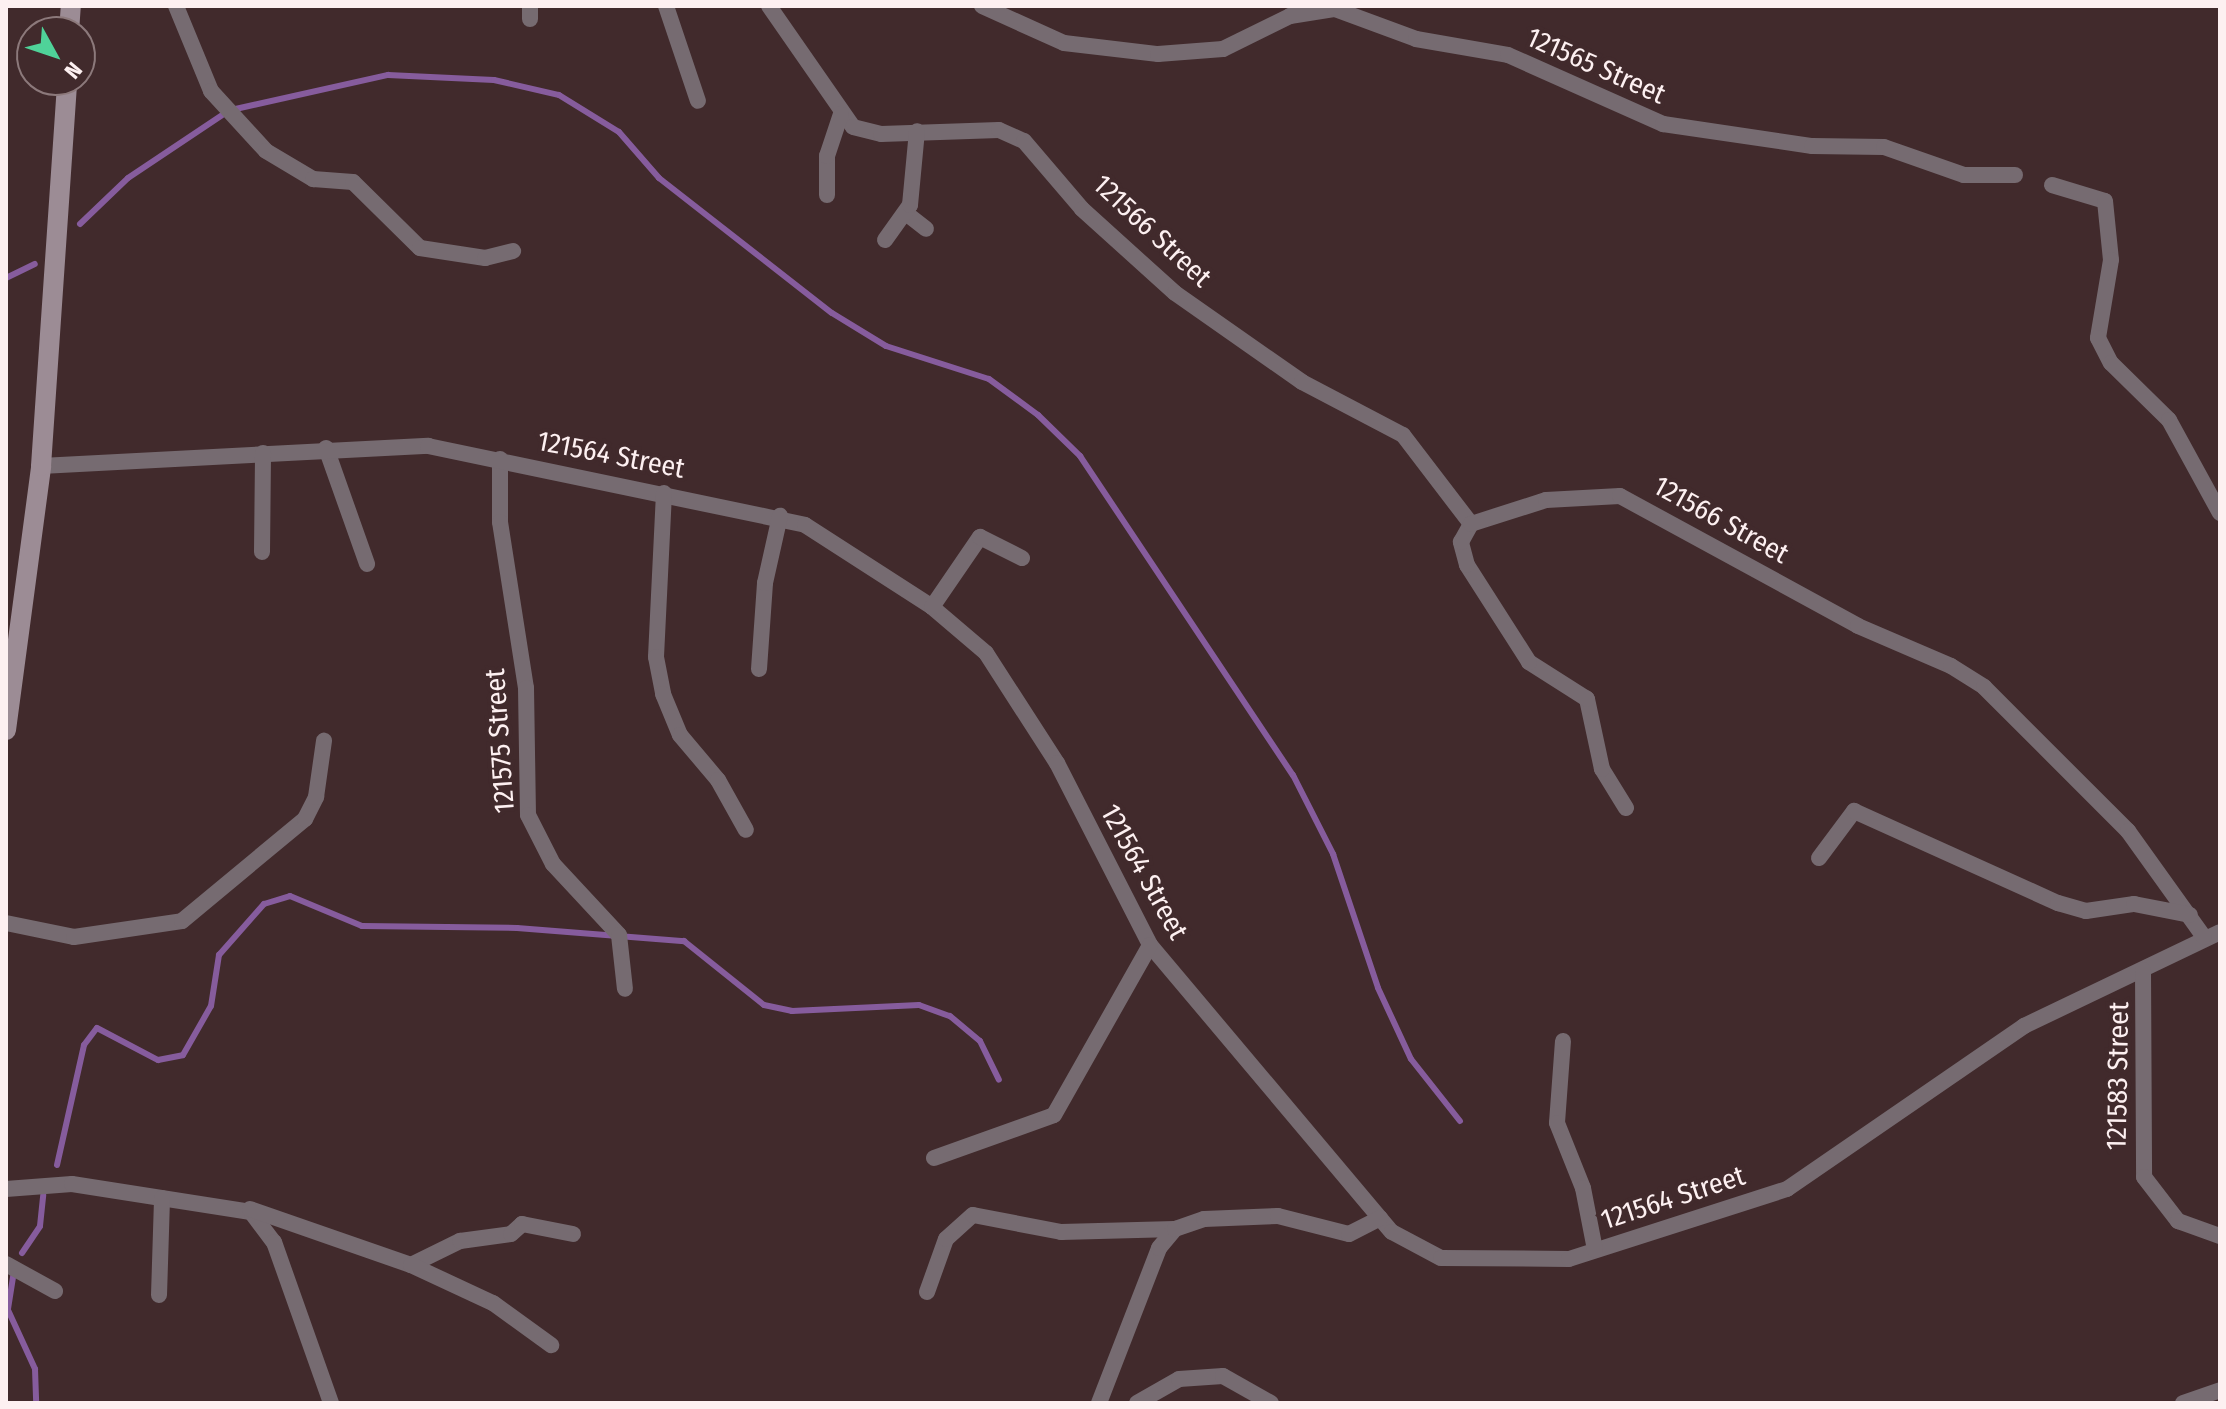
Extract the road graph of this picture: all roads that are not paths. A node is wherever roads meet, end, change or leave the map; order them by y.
1 (176, 6) edge
2 (666, 6) edge
3 (769, 6) edge
4 (982, 6) edge
5 (66, 96) edge
6 (698, 101) dead end
7 (841, 114) junction
8 (917, 131) junction
9 (2015, 175) dead end
10 (2052, 185) dead end
11 (827, 195) dead end
12 (907, 214) junction
13 (926, 229) dead end
14 (885, 240) dead end
15 (513, 251) dead end
16 (326, 448) junction
17 (263, 453) junction
18 (500, 459) junction
19 (41, 466) junction
20 (664, 493) junction
21 (2220, 513) edge
22 (780, 516) junction
23 (1471, 524) junction
24 (262, 552) dead end
25 (1022, 558) dead end
26 (367, 564) dead end
27 (932, 607) junction
28 (759, 669) dead end
29 (10, 688) edge
30 (6, 730) edge
31 (324, 741) dead end
32 (1626, 808) dead end
33 (746, 830) dead end
34 (1819, 858) dead end
35 (2190, 915) junction
36 (6, 923) edge
37 (2212, 935) edge
38 (1150, 945) junction
39 (2143, 970) junction
40 (625, 989) dead end
41 (1563, 1041) dead end
42 (934, 1158) dead end
43 (6, 1189) edge
44 (162, 1198) junction
45 (241, 1207) junction
46 (1380, 1218) junction
47 (1175, 1229) junction
48 (573, 1234) dead end
49 (2220, 1236) edge
50 (1595, 1250) junction
51 (6, 1264) edge
52 (411, 1265) junction
53 (55, 1291) dead end
54 (927, 1292) dead end
55 (159, 1295) dead end
56 (551, 1345) dead end
57 (2220, 1390) edge
58 (331, 1403) edge
59 (1099, 1403) edge
60 (1137, 1403) edge
61 (1271, 1403) edge
62 (2183, 1403) edge

1 - 15 street
2 - 6 street
3 - 7 street
4 - 9 street, 121565 Street
5 - 19 street
7 - 8 street, 121566 Street
7 - 11 street
8 - 12 street
8 - 23 street, 121566 Street
10 - 21 street
12 - 13 street
12 - 14 street
16 - 17 street, 121564 Street
16 - 18 street, 121564 Street
16 - 26 street
17 - 19 street, 121564 Street
17 - 24 street
18 - 20 street, 121564 Street
18 - 40 street, 121575 Street
19 - 29 street
20 - 22 street, 121564 Street
20 - 33 street
22 - 27 street, 121564 Street
22 - 28 street
23 - 32 street
23 - 35 street, 121566 Street
25 - 27 street
27 - 38 street, 121564 Street
29 - 30 street
31 - 36 street
34 - 35 street
35 - 37 street, 121566 Street
37 - 39 street, 121564 Street
38 - 42 street
38 - 46 street, 121564 Street
39 - 49 street, 121583 Street
39 - 50 street, 121564 Street
41 - 50 street
43 - 44 street
44 - 45 street
44 - 55 street
45 - 52 street
45 - 58 street
46 - 47 street
46 - 50 street, 121564 Street
47 - 54 street
47 - 59 street
48 - 52 street
51 - 53 street
52 - 56 street
57 - 62 street
60 - 61 street

